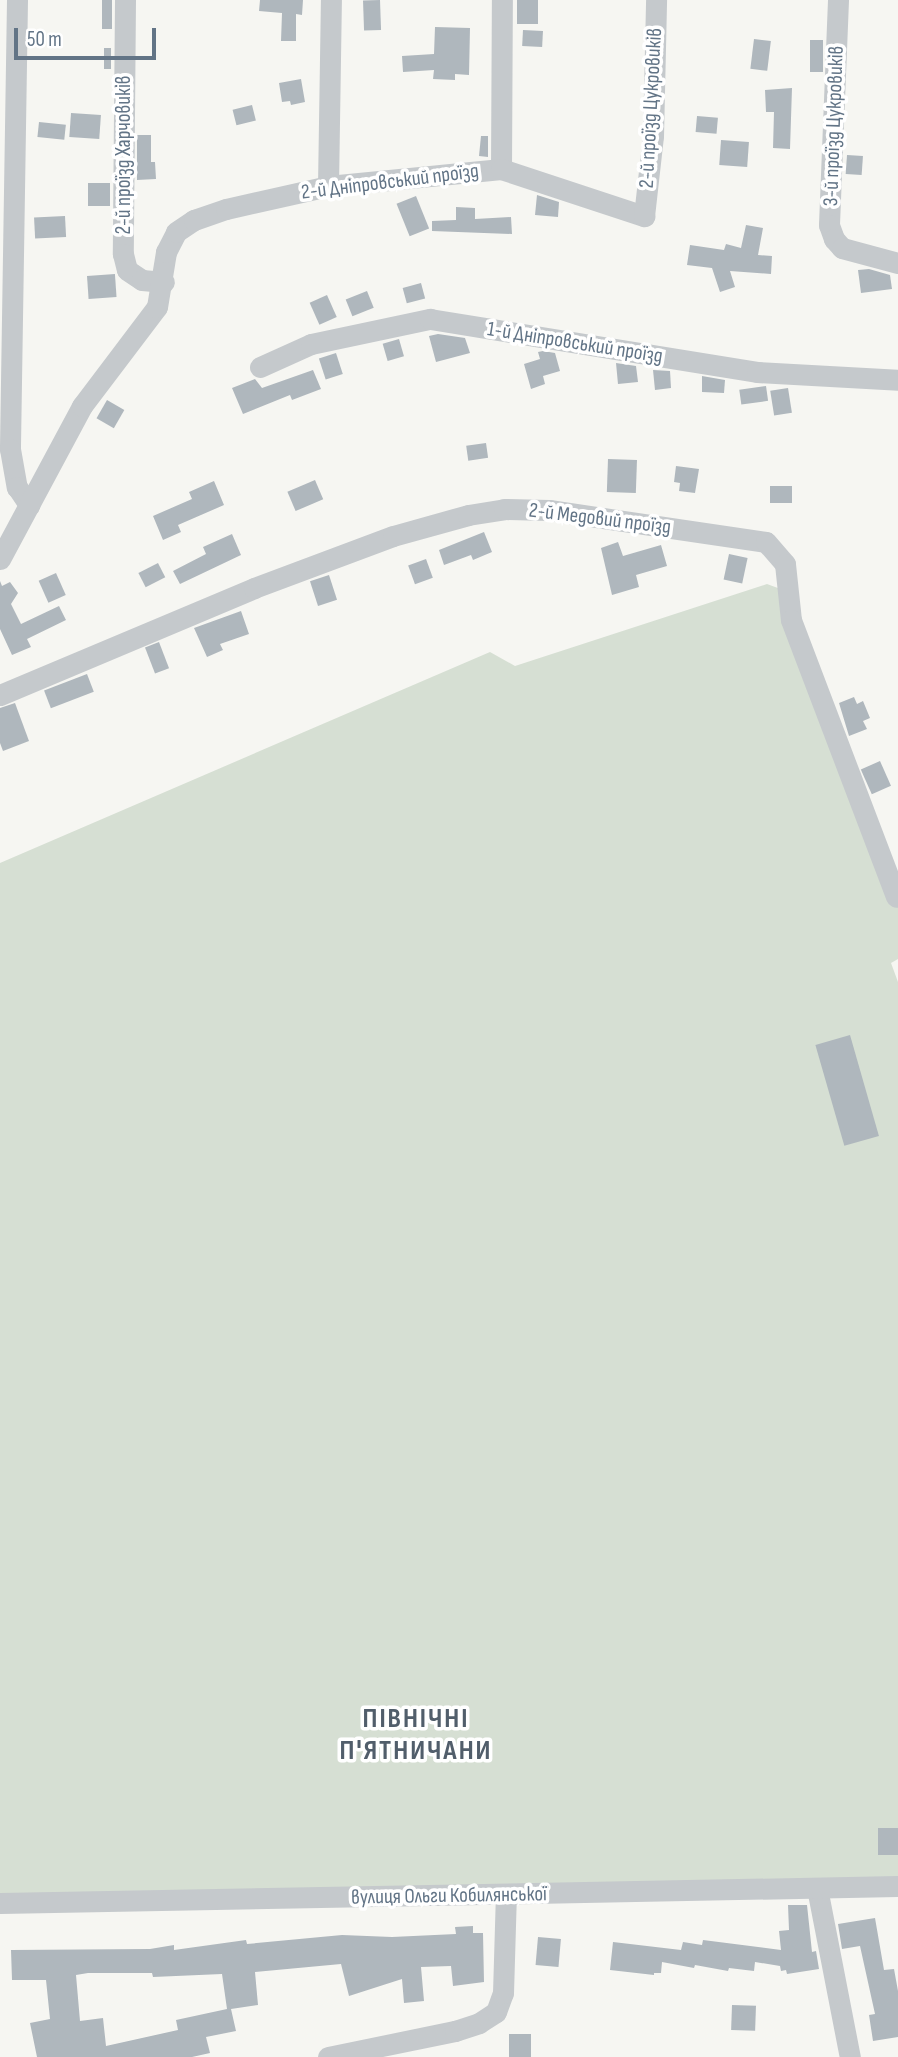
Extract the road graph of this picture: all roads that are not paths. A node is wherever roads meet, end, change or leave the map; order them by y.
1 (17, 0) edge
2 (125, 0) edge
3 (331, 0) edge
4 (502, 0) edge
5 (656, 0) edge
6 (838, 0) edge
7 (501, 169) junction
8 (328, 186) junction
9 (644, 216) joint
10 (898, 264) edge
11 (164, 282) junction
12 (260, 367) dead end
13 (898, 380) edge
14 (29, 505) junction
15 (0, 559) edge
16 (0, 695) edge
17 (896, 897) dead end
18 (898, 1886) edge
19 (817, 1888) junction
20 (506, 1894) junction
21 (0, 1903) edge
22 (328, 2057) edge
23 (850, 2057) edge

1 - 14 street
2 - 11 street, 2-й проїзд Харчовиків
3 - 8 street
4 - 7 street
5 - 9 street, 2-й проїзд Цукровиків
6 - 10 street, 3-й проїзд Цукровиків
7 - 8 street, 2-й Дніпровський проїзд
7 - 9 street, 2-й Дніпровський проїзд
8 - 11 street, 2-й Дніпровський проїзд
11 - 14 street, 2-й Дніпровський проїзд
12 - 13 street, 1-й Дніпровський проїзд
14 - 15 street, 2-й Дніпровський проїзд
16 - 17 street, 2-й Медовий проїзд
18 - 19 street, вулиця Ольги Кобилянської
19 - 20 street, вулиця Ольги Кобилянської
19 - 23 street
20 - 21 street, вулиця Ольги Кобилянської
20 - 22 street

